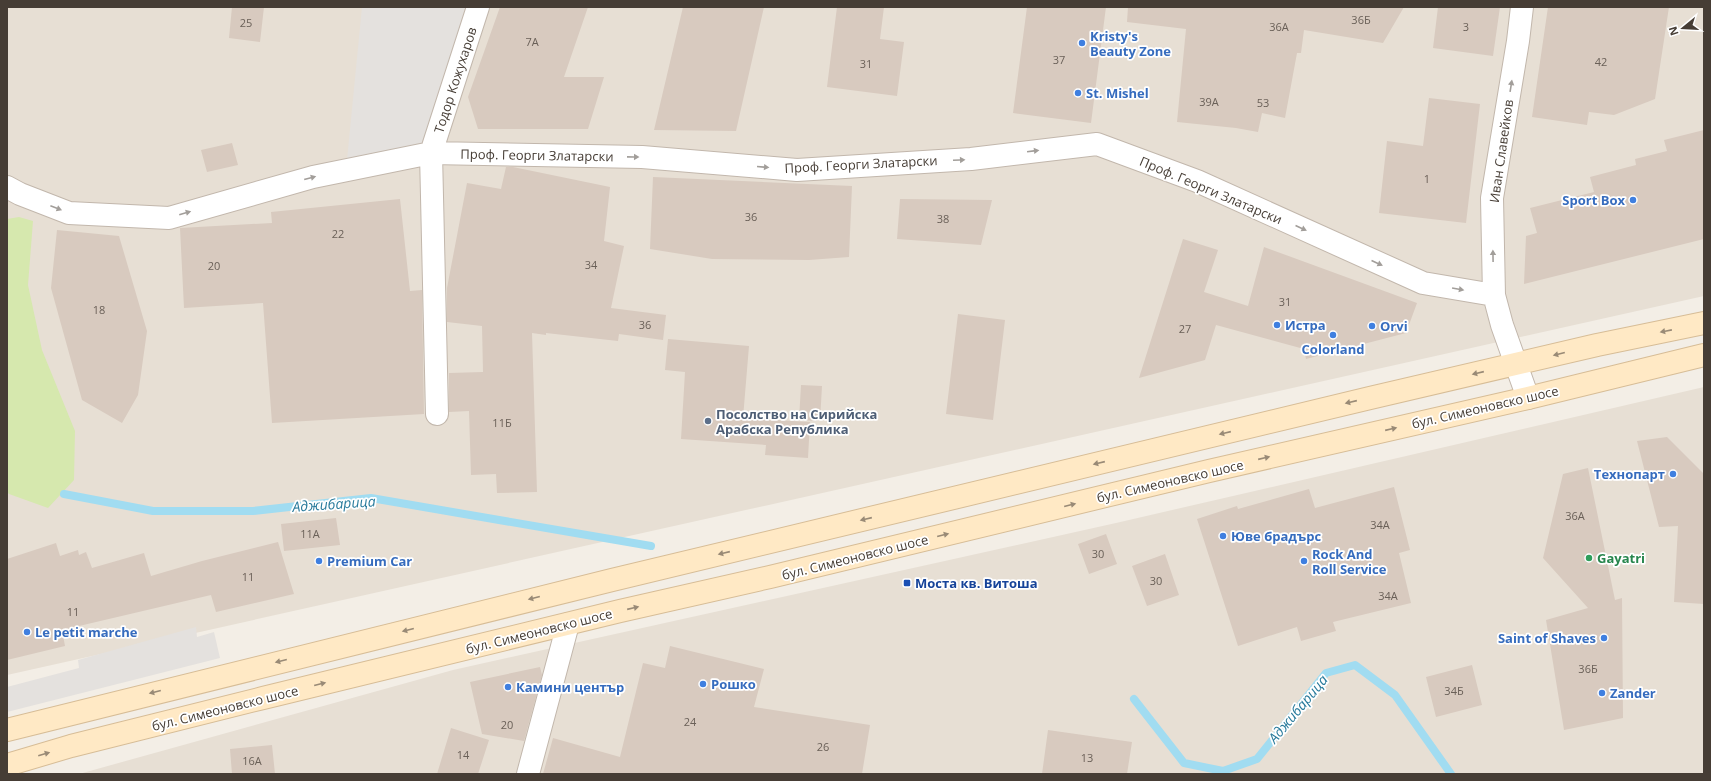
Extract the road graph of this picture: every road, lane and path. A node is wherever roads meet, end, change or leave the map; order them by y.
1 (478, 7) edge
2 (1522, 7) edge
3 (431, 153) junction
4 (7, 187) edge
5 (1494, 295) junction
6 (1704, 323) edge
7 (1704, 355) edge
8 (1516, 365) junction
9 (1528, 398) junction
10 (437, 414) dead end
11 (568, 624) junction
12 (7, 730) edge
13 (7, 765) edge
14 (528, 774) edge

1 - 3 street, Тодор Кожухаров
5 -> 2 street, Иван Славейков
4 -> 3 street, Проф. Георги Златарски
3 -> 5 street, Проф. Георги Златарски
3 - 10 street, Тодор Кожухаров
5 - 8 street
6 -> 8 main road
7 - 9 main road, бул. Симеоновско шосе
8 - 9 street
8 -> 12 main road
11 -> 9 main road, бул. Симеоновско шосе
13 -> 11 main road, бул. Симеоновско шосе
11 - 14 street

